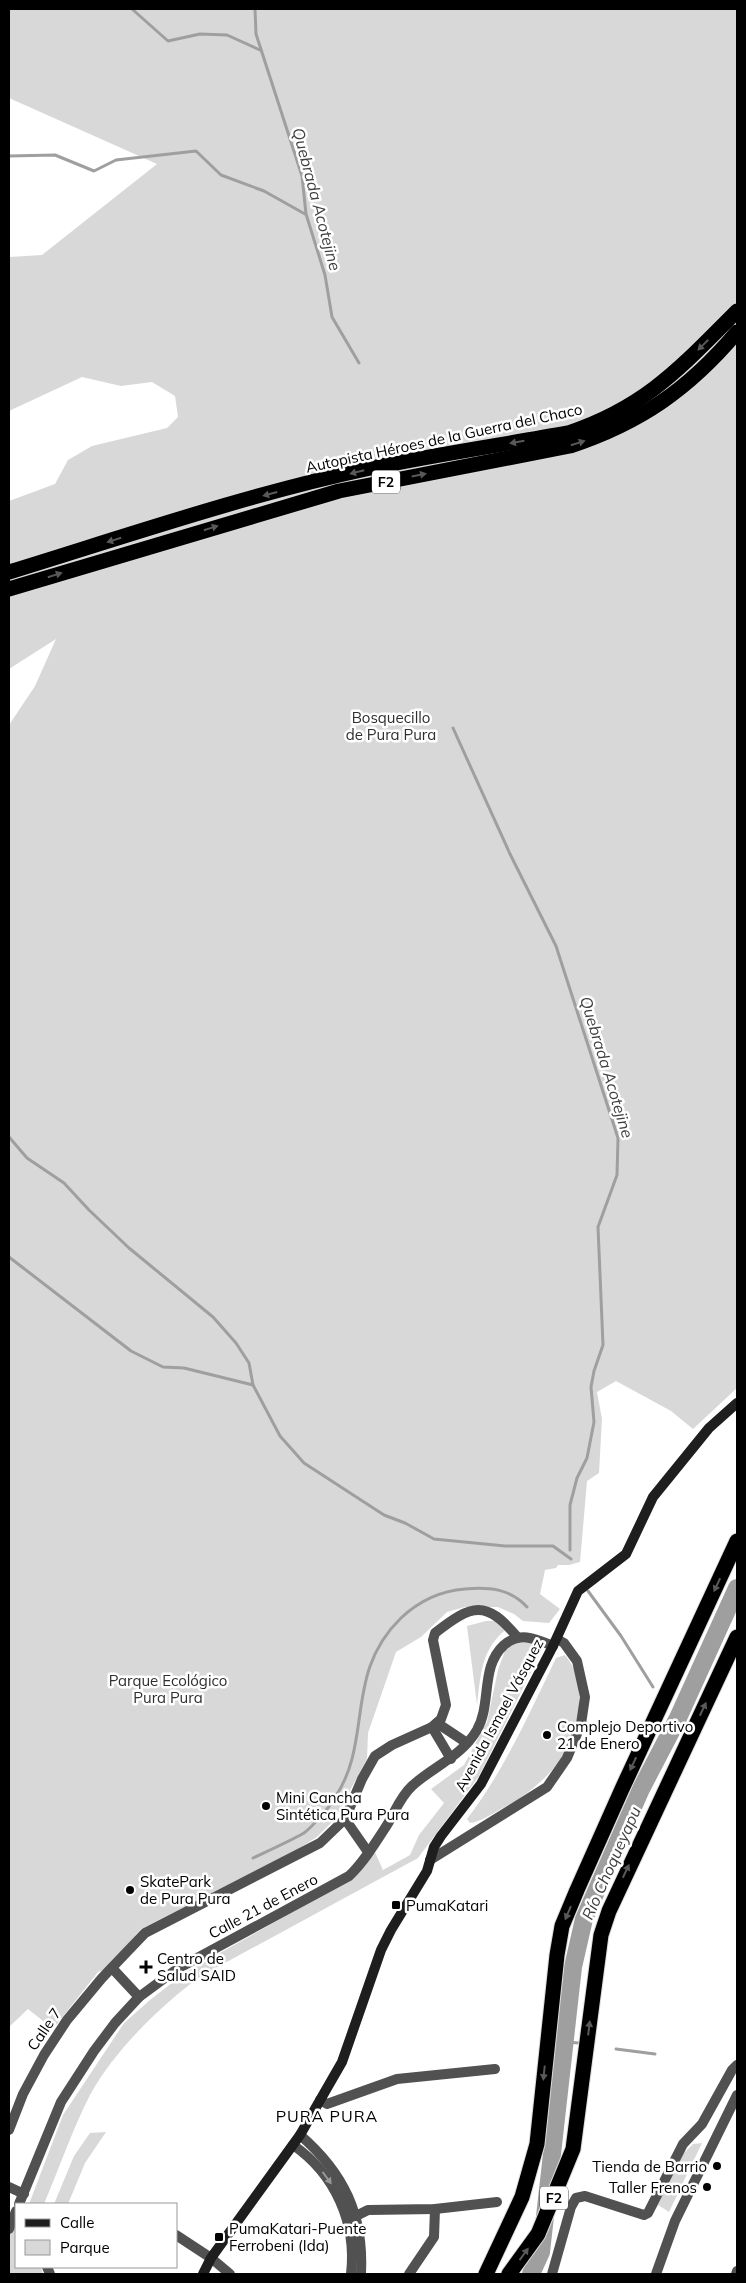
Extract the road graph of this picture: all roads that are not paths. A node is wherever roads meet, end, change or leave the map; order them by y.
1 (737, 311) edge
2 (737, 332) edge
3 (9, 572) edge
4 (9, 589) edge
5 (737, 1402) edge
6 (737, 1541) edge
7 (737, 1637) edge
8 (518, 1638) junction
9 (555, 1642) junction
10 (435, 1725) junction
11 (467, 1743) junction
12 (451, 1759) junction
13 (345, 1819) junction
14 (368, 1852) junction
15 (430, 1860) junction
16 (112, 1968) junction
17 (139, 1997) junction
18 (737, 2065) edge
19 (495, 2069) dead end
20 (737, 2095) edge
21 (320, 2100) junction
22 (737, 2109) edge
23 (726, 2117) junction
24 (9, 2130) edge
25 (300, 2134) junction
26 (293, 2144) junction
27 (9, 2186) edge
28 (24, 2194) junction
29 (497, 2202) dead end
30 (20, 2203) edge
31 (435, 2209) junction
32 (15, 2214) edge
33 (356, 2216) junction
34 (9, 2229) edge
35 (178, 2236) edge
36 (211, 2258) junction
37 (203, 2274) edge
38 (230, 2274) edge
39 (351, 2274) edge
40 (361, 2274) edge
41 (409, 2274) edge
42 (486, 2274) edge
43 (509, 2274) edge
44 (552, 2274) edge
45 (656, 2274) edge

1 -> 3 highway, Autopista Héroes de la Guerra del Chaco / F2
4 -> 2 highway, Autopista Héroes de la Guerra del Chaco / F2
5 - 9 main road, Avenida Ismael Vásquez
6 -> 42 highway, F2
43 -> 7 highway, F2
8 - 9 street
8 - 10 street
8 - 11 street, Calle 21 de Enero
9 - 15 main road, Avenida Ismael Vásquez
9 - 15 street
10 - 11 street
10 - 12 street
10 - 13 street
11 - 12 street, Calle 21 de Enero
12 - 14 street, Calle 21 de Enero
13 - 14 street
13 - 16 street, Calle 7
14 - 17 street, Calle 21 de Enero
15 - 21 main road, Avenida Ismael Vásquez
16 - 17 street
16 - 24 street, Calle 7
17 - 28 street, Calle 21 de Enero
18 - 44 street
19 - 21 street
20 - 23 street
21 - 25 main road, Avenida Ismael Vásquez
22 - 23 street
23 - 45 street
25 - 26 main road, Avenida Ismael Vásquez
25 - 33 street
26 - 36 main road, Avenida Ismael Vásquez
26 -> 39 street
27 - 28 street
28 - 30 street, Calle 21 de Enero
29 - 31 street
31 - 33 street
31 - 41 street
32 - 34 street
33 - 40 street
35 - 36 street
36 - 37 main road, Avenida Ismael Vásquez
36 - 38 street

